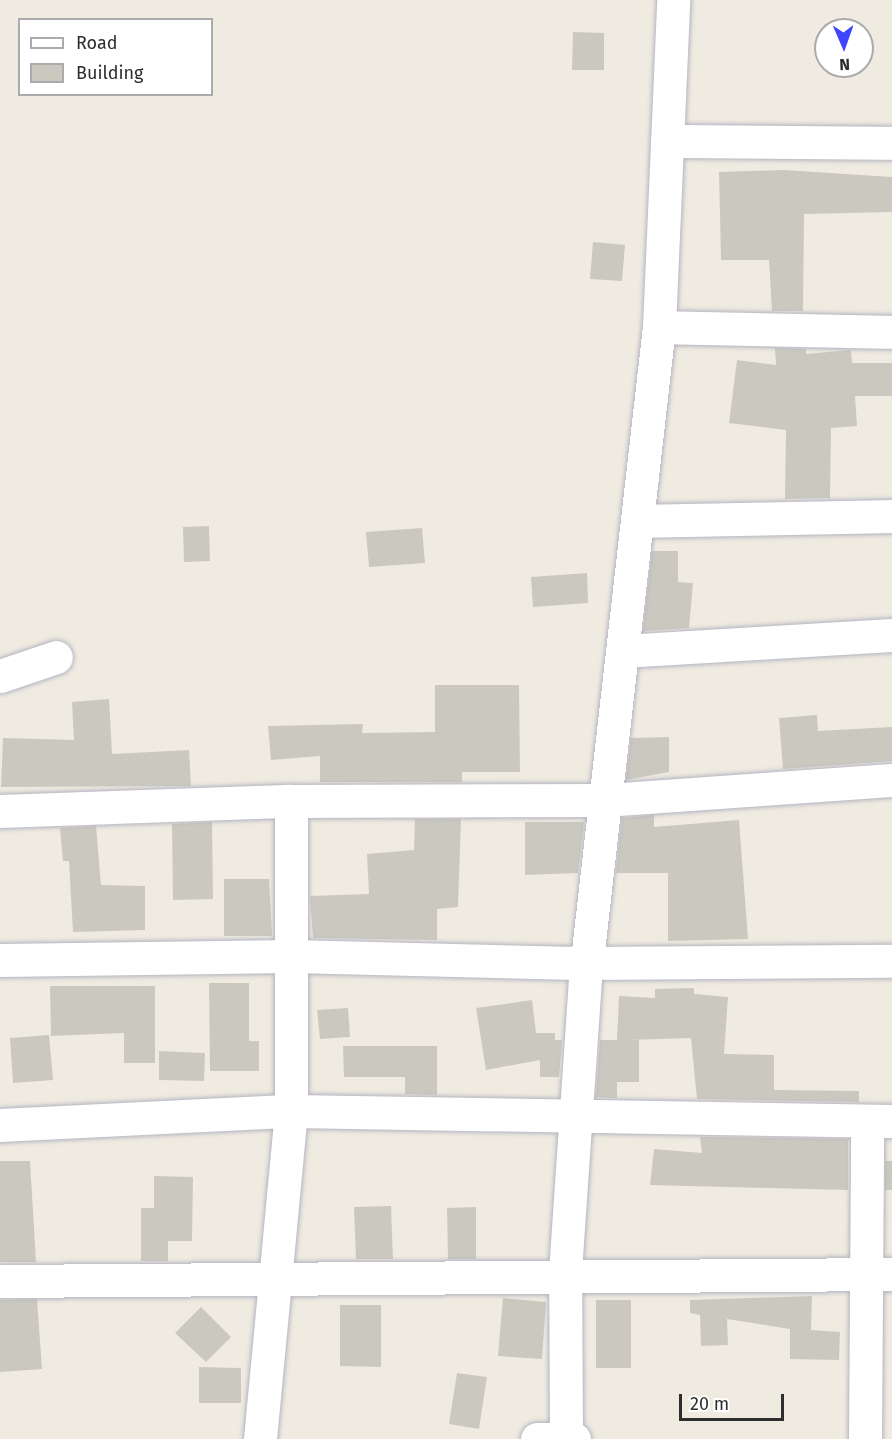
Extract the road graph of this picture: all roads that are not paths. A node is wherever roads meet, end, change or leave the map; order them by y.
1 (673, 0) edge
2 (667, 141) junction
3 (892, 143) edge
4 (659, 327) junction
5 (892, 332) edge
6 (892, 516) edge
7 (637, 521) junction
8 (892, 635) edge
9 (622, 651) junction
10 (56, 657) dead end
11 (0, 676) edge
12 (892, 780) edge
13 (606, 800) junction
14 (291, 801) junction
15 (0, 811) edge
16 (291, 956) junction
17 (0, 960) edge
18 (892, 961) edge
19 (587, 963) junction
20 (291, 1111) junction
21 (575, 1118) junction
22 (880, 1121) edge
23 (0, 1125) edge
24 (565, 1272) junction
25 (880, 1274) edge
26 (274, 1276) junction
27 (0, 1281) edge
28 (261, 1439) edge
29 (537, 1439) edge
30 (566, 1439) edge
31 (574, 1439) edge
32 (865, 1439) edge

1 - 2 street
2 - 3 street
2 - 4 street
4 - 5 street
4 - 7 street
6 - 7 street
7 - 9 street
8 - 9 street
9 - 13 street
10 - 11 street
12 - 13 street
13 - 14 street
13 - 19 street
14 - 15 street
14 - 16 street
16 - 17 street
16 - 19 street
16 - 20 street
18 - 19 street
19 - 21 street
20 - 21 street
20 - 23 street
20 - 26 street
21 - 22 street
21 - 24 street
22 - 25 street
24 - 25 street
24 - 26 street
24 - 30 street
25 - 32 street
26 - 27 street
26 - 28 street
29 - 30 street
30 - 31 street

